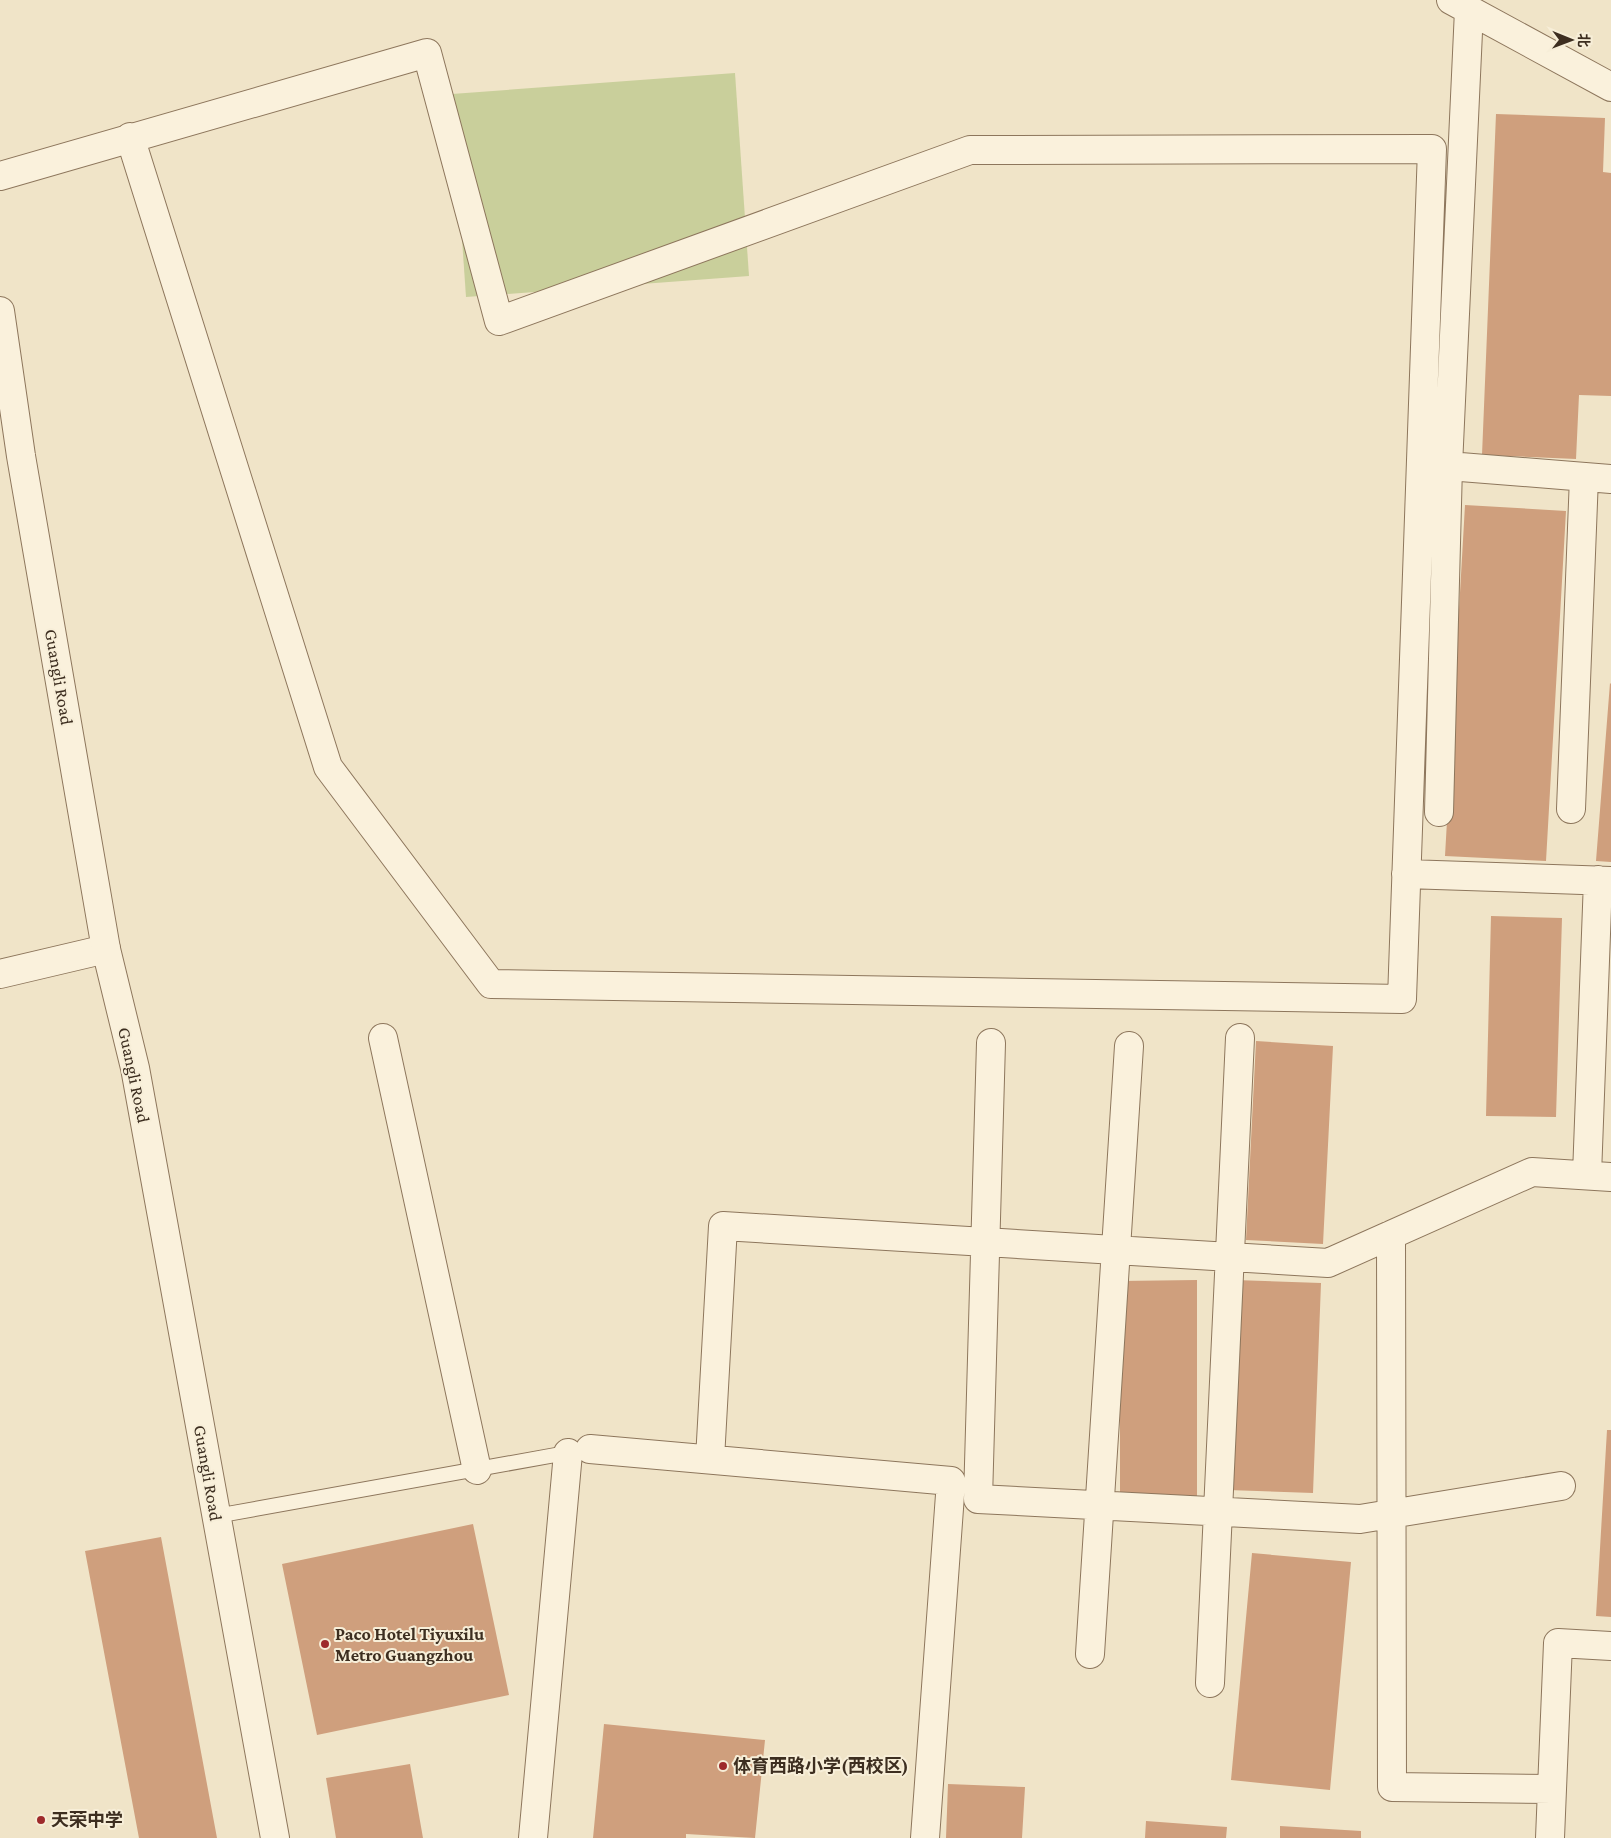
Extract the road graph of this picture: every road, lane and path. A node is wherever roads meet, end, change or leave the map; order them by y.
1 (1460, 5) edge
2 (1611, 87) edge
3 (130, 138) junction
4 (0, 176) edge
5 (0, 311) edge
6 (1448, 466) junction
7 (1584, 477) junction
8 (1611, 479) edge
9 (1571, 809) dead end
10 (1438, 812) dead end
11 (1406, 874) junction
12 (1604, 881) edge
13 (106, 949) junction
14 (0, 974) edge
15 (384, 1038) dead end
16 (1240, 1038) dead end
17 (991, 1044) dead end
18 (1129, 1046) dead end
19 (1599, 1176) edge
20 (1392, 1234) junction
21 (579, 1451) junction
22 (710, 1459) junction
23 (477, 1470) junction
24 (1561, 1486) dead end
25 (216, 1516) junction
26 (1611, 1646) edge
27 (1090, 1654) dead end
28 (1210, 1683) dead end
29 (1552, 1789) junction
30 (275, 1838) edge
31 (533, 1838) edge
32 (925, 1838) edge
33 (1550, 1838) edge

1 - 2 street
1 - 6 street
3 - 4 street
3 - 11 street
3 - 11 street
5 - 13 street, Guangli Road
6 - 7 street
6 - 10 street
7 - 8 street
7 - 9 street
11 - 12 street
12 - 19 street
13 - 14 street
13 - 25 street, Guangli Road
15 - 23 street
16 - 28 street
17 - 24 street
18 - 27 street
19 - 20 street
20 - 22 street
20 - 29 street
21 - 22 street
21 - 23 lane
21 - 31 street
22 - 32 street
23 - 25 lane
25 - 30 street, Guangli Road
26 - 29 street
29 - 33 street

